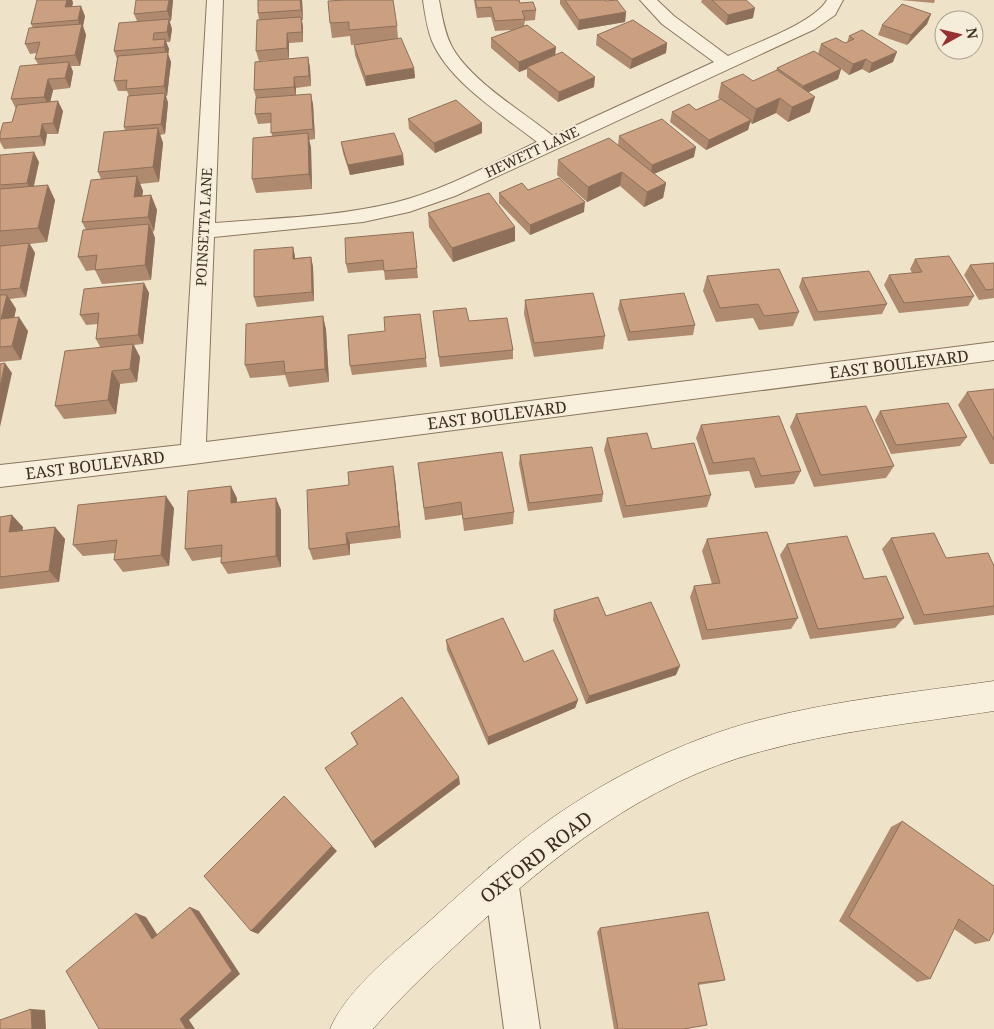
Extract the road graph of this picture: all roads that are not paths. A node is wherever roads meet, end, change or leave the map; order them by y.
1 (215, 0) edge
2 (431, 0) edge
3 (648, 0) edge
4 (835, 0) edge
5 (726, 63) junction
6 (550, 143) junction
7 (204, 231) junction
8 (994, 351) edge
9 (192, 454) junction
10 (0, 476) edge
11 (994, 696) edge
12 (501, 880) junction
13 (349, 1029) edge
14 (522, 1029) edge

1 - 7 street, POINSETTA LANE
2 - 6 street
3 - 5 street
4 - 5 street, HEWETT LANE
5 - 6 street, HEWETT LANE
6 - 7 street, HEWETT LANE
7 - 9 street, POINSETTA LANE
8 - 9 street, EAST BOULEVARD
9 - 10 street, EAST BOULEVARD
11 - 12 street, OXFORD ROAD
12 - 13 street, OXFORD ROAD
12 - 14 street

